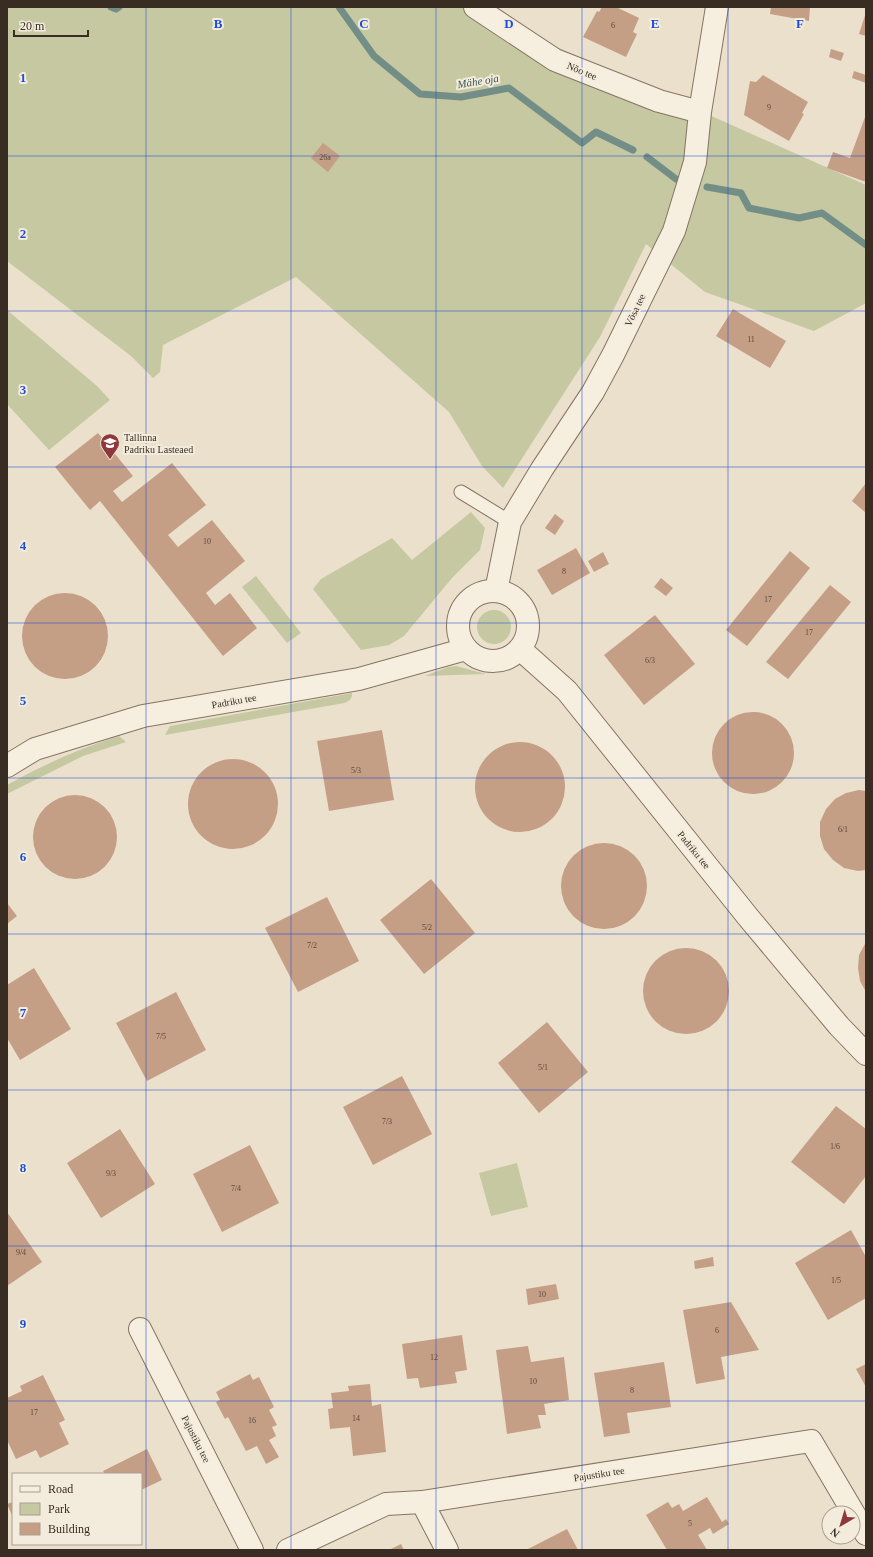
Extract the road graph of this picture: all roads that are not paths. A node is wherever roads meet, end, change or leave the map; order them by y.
1 (475, 7) edge
2 (717, 7) edge
3 (700, 112) junction
4 (462, 492) dead end
5 (510, 522) junction
6 (496, 591) junction
7 (520, 649) junction
8 (466, 650) junction
9 (7, 766) edge
10 (866, 1054) edge
11 (140, 1329) dead end
12 (422, 1502) junction
13 (866, 1534) edge
14 (252, 1550) edge
15 (288, 1550) edge
16 (447, 1550) edge

1 - 3 street, Nõo tee
2 - 3 street, Võsa tee
3 - 5 street, Võsa tee
4 - 5 lane
5 - 6 street, Võsa tee
6 - 7 street
6 - 8 street
7 - 8 street
7 - 10 street, Padriku tee
8 - 9 street, Padriku tee
11 - 14 street, Pajustiku tee
12 - 13 street, Pajustiku tee
12 - 15 street, Pajustiku tee
12 - 16 street

